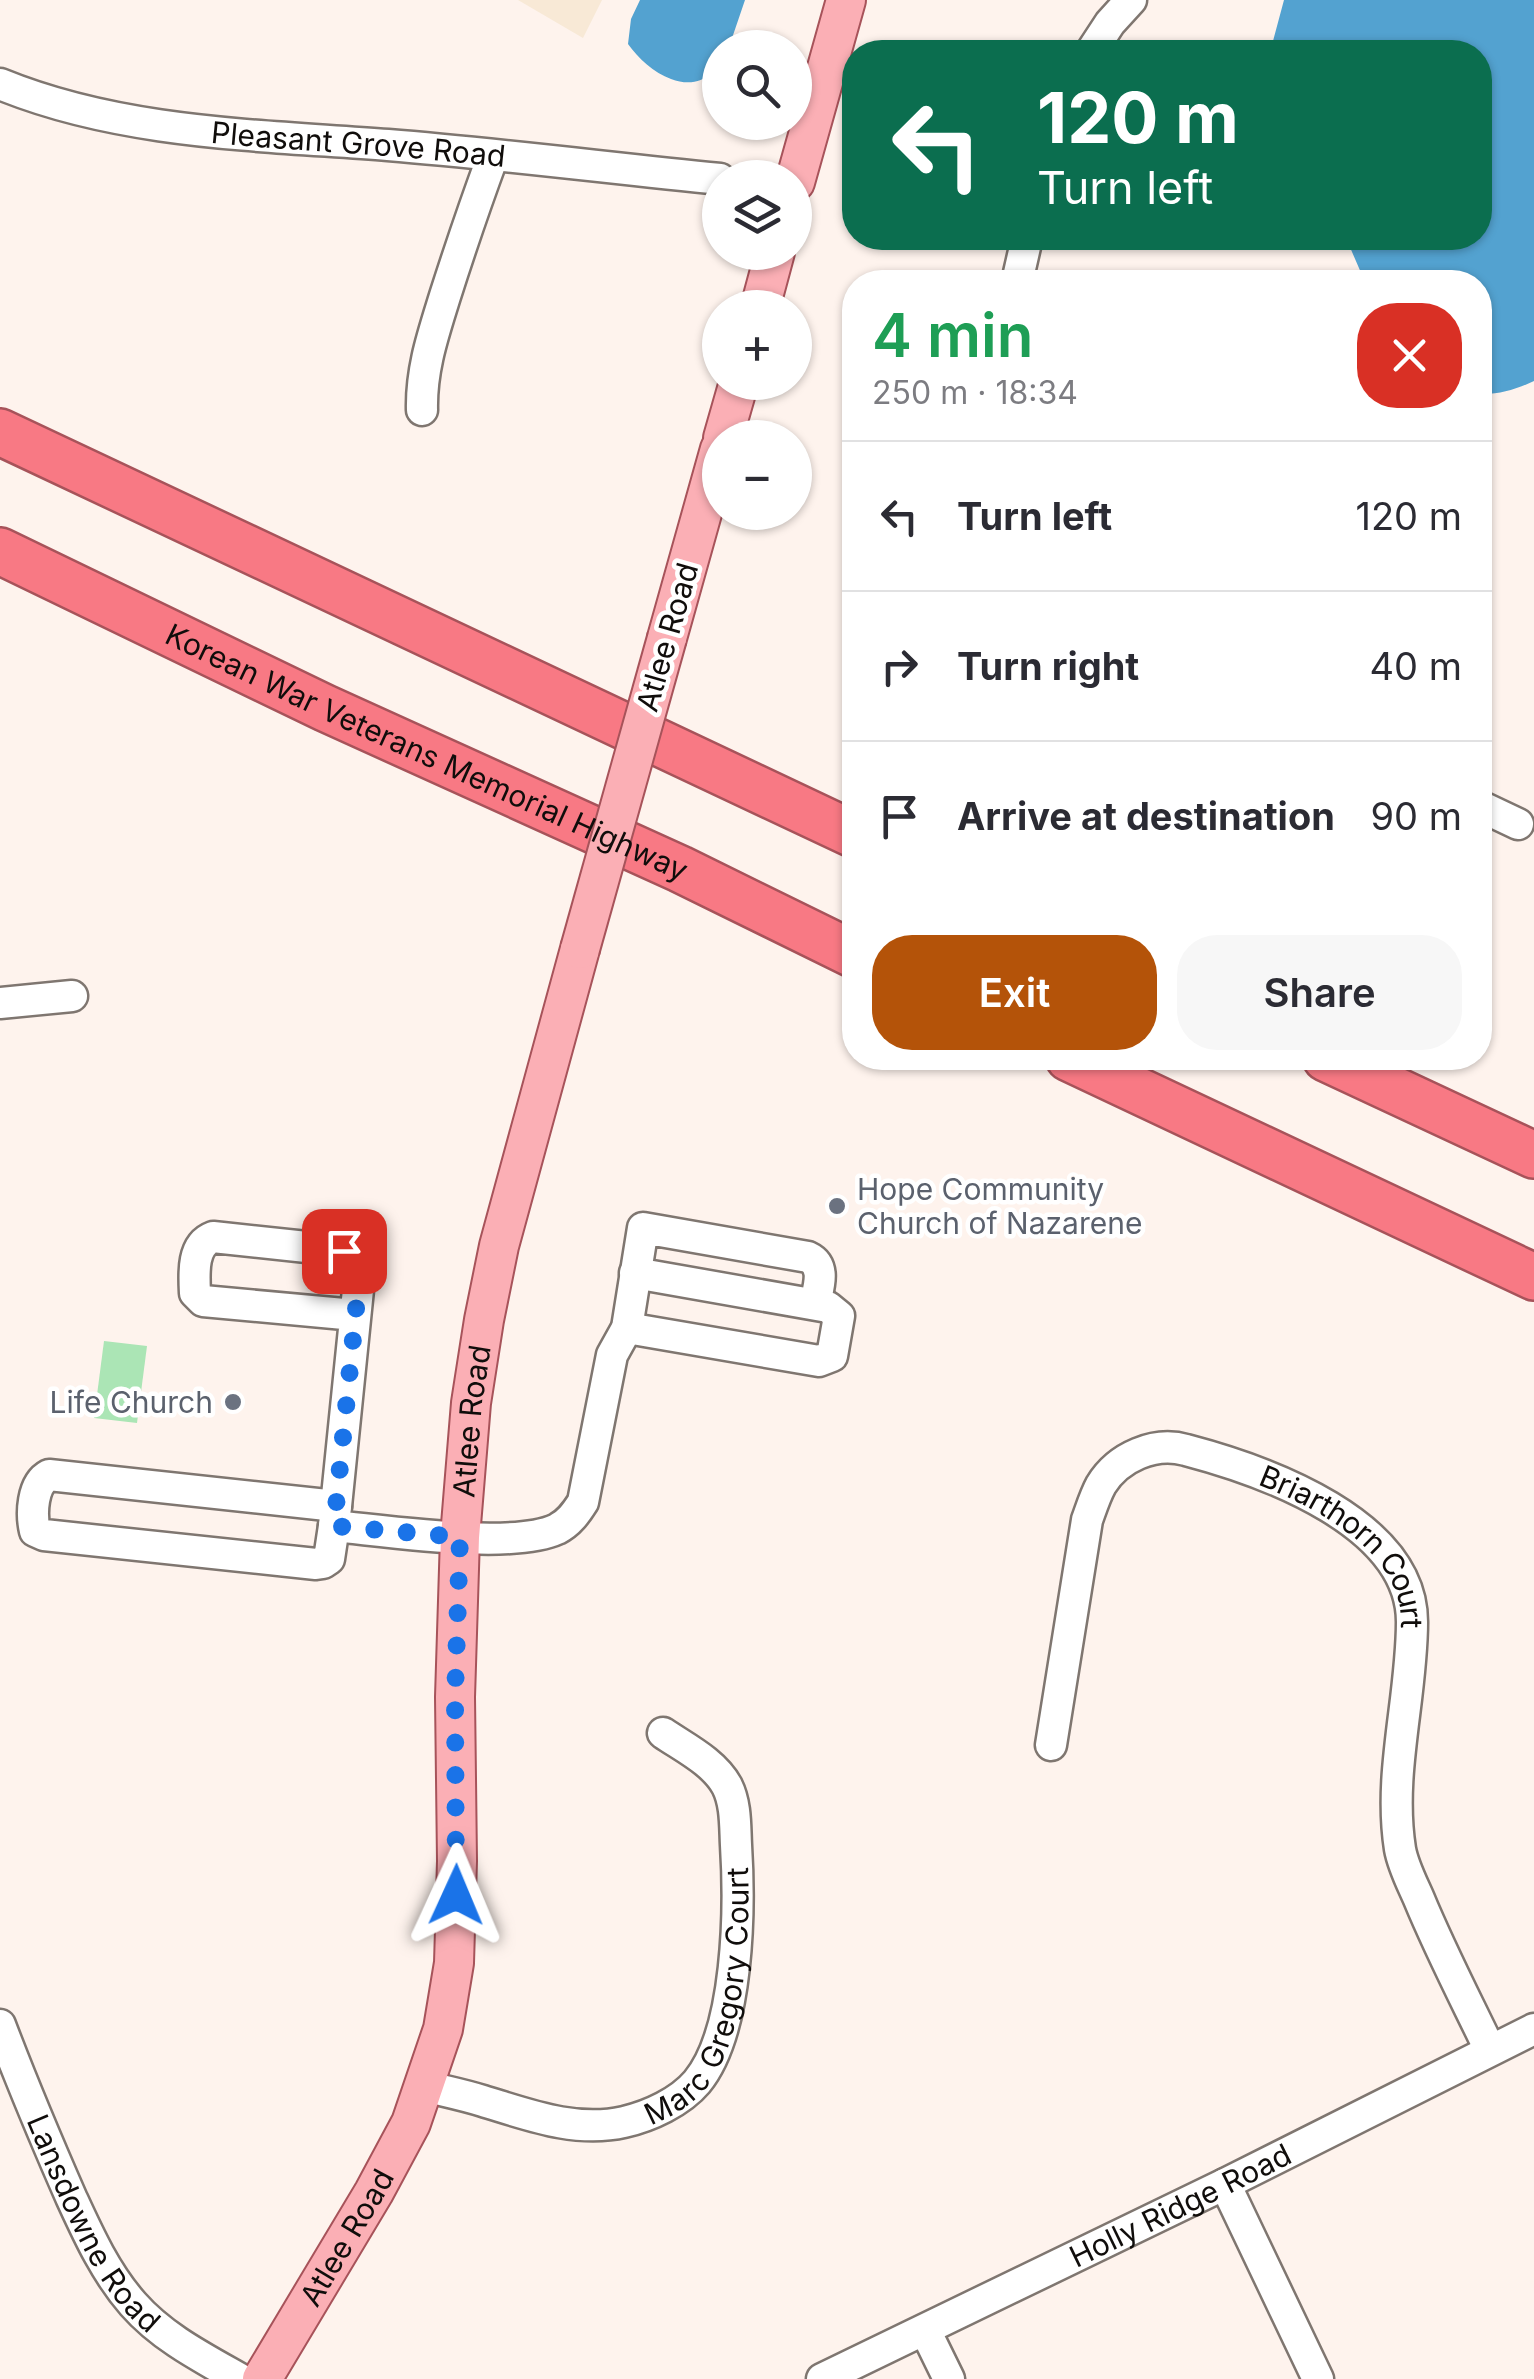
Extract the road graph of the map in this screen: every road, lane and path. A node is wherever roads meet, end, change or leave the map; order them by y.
1 (846, 0) edge
2 (1130, 0) edge
3 (1099, 40) edge
4 (0, 84) edge
5 (493, 156) junction
6 (801, 160) edge
7 (702, 177) edge
8 (422, 410) dead end
9 (0, 432) edge
10 (702, 513) edge
11 (0, 551) edge
12 (1492, 812) edge
13 (1518, 824) dead end
14 (842, 829) edge
15 (842, 949) edge
16 (72, 996) dead end
17 (0, 1003) edge
18 (1094, 1070) edge
19 (1352, 1070) edge
20 (1534, 1155) edge
21 (636, 1274) junction
22 (1534, 1277) edge
23 (815, 1304) junction
24 (356, 1315) junction
25 (626, 1328) junction
26 (335, 1516) junction
27 (460, 1537) junction
28 (663, 1733) dead end
29 (1051, 1745) dead end
30 (0, 2025) edge
31 (1534, 2029) edge
32 (1490, 2050) junction
33 (424, 2086) junction
34 (1225, 2184) junction
35 (925, 2330) junction
36 (240, 2379) edge
37 (262, 2379) edge
38 (822, 2379) edge
39 (948, 2379) edge
40 (1318, 2379) edge

1 - 6 main road
2 - 3 street
4 - 5 street, Pleasant Grove Road
5 - 7 street, Pleasant Grove Road
5 - 8 street
9 - 14 highway
10 - 27 main road, Atlee Road, bridge
11 - 15 highway, Korean War Veterans Memorial Highway
12 - 13 street
16 - 17 street
18 - 22 highway
19 - 20 highway
21 - 23 street
21 - 23 street
21 - 25 street
23 - 25 street
24 - 24 street
24 - 26 street
25 - 27 street
26 - 26 street
26 - 27 street
27 - 33 main road, Atlee Road
28 - 33 street, Marc Gregory Court
29 - 32 street, Briarthorn Court
30 - 36 street, Lansdowne Road
31 - 32 street, Holly Ridge Road
32 - 34 street, Holly Ridge Road
33 - 37 main road, Atlee Road
34 - 35 street, Holly Ridge Road
34 - 40 street
35 - 38 street, Holly Ridge Road
35 - 39 street

